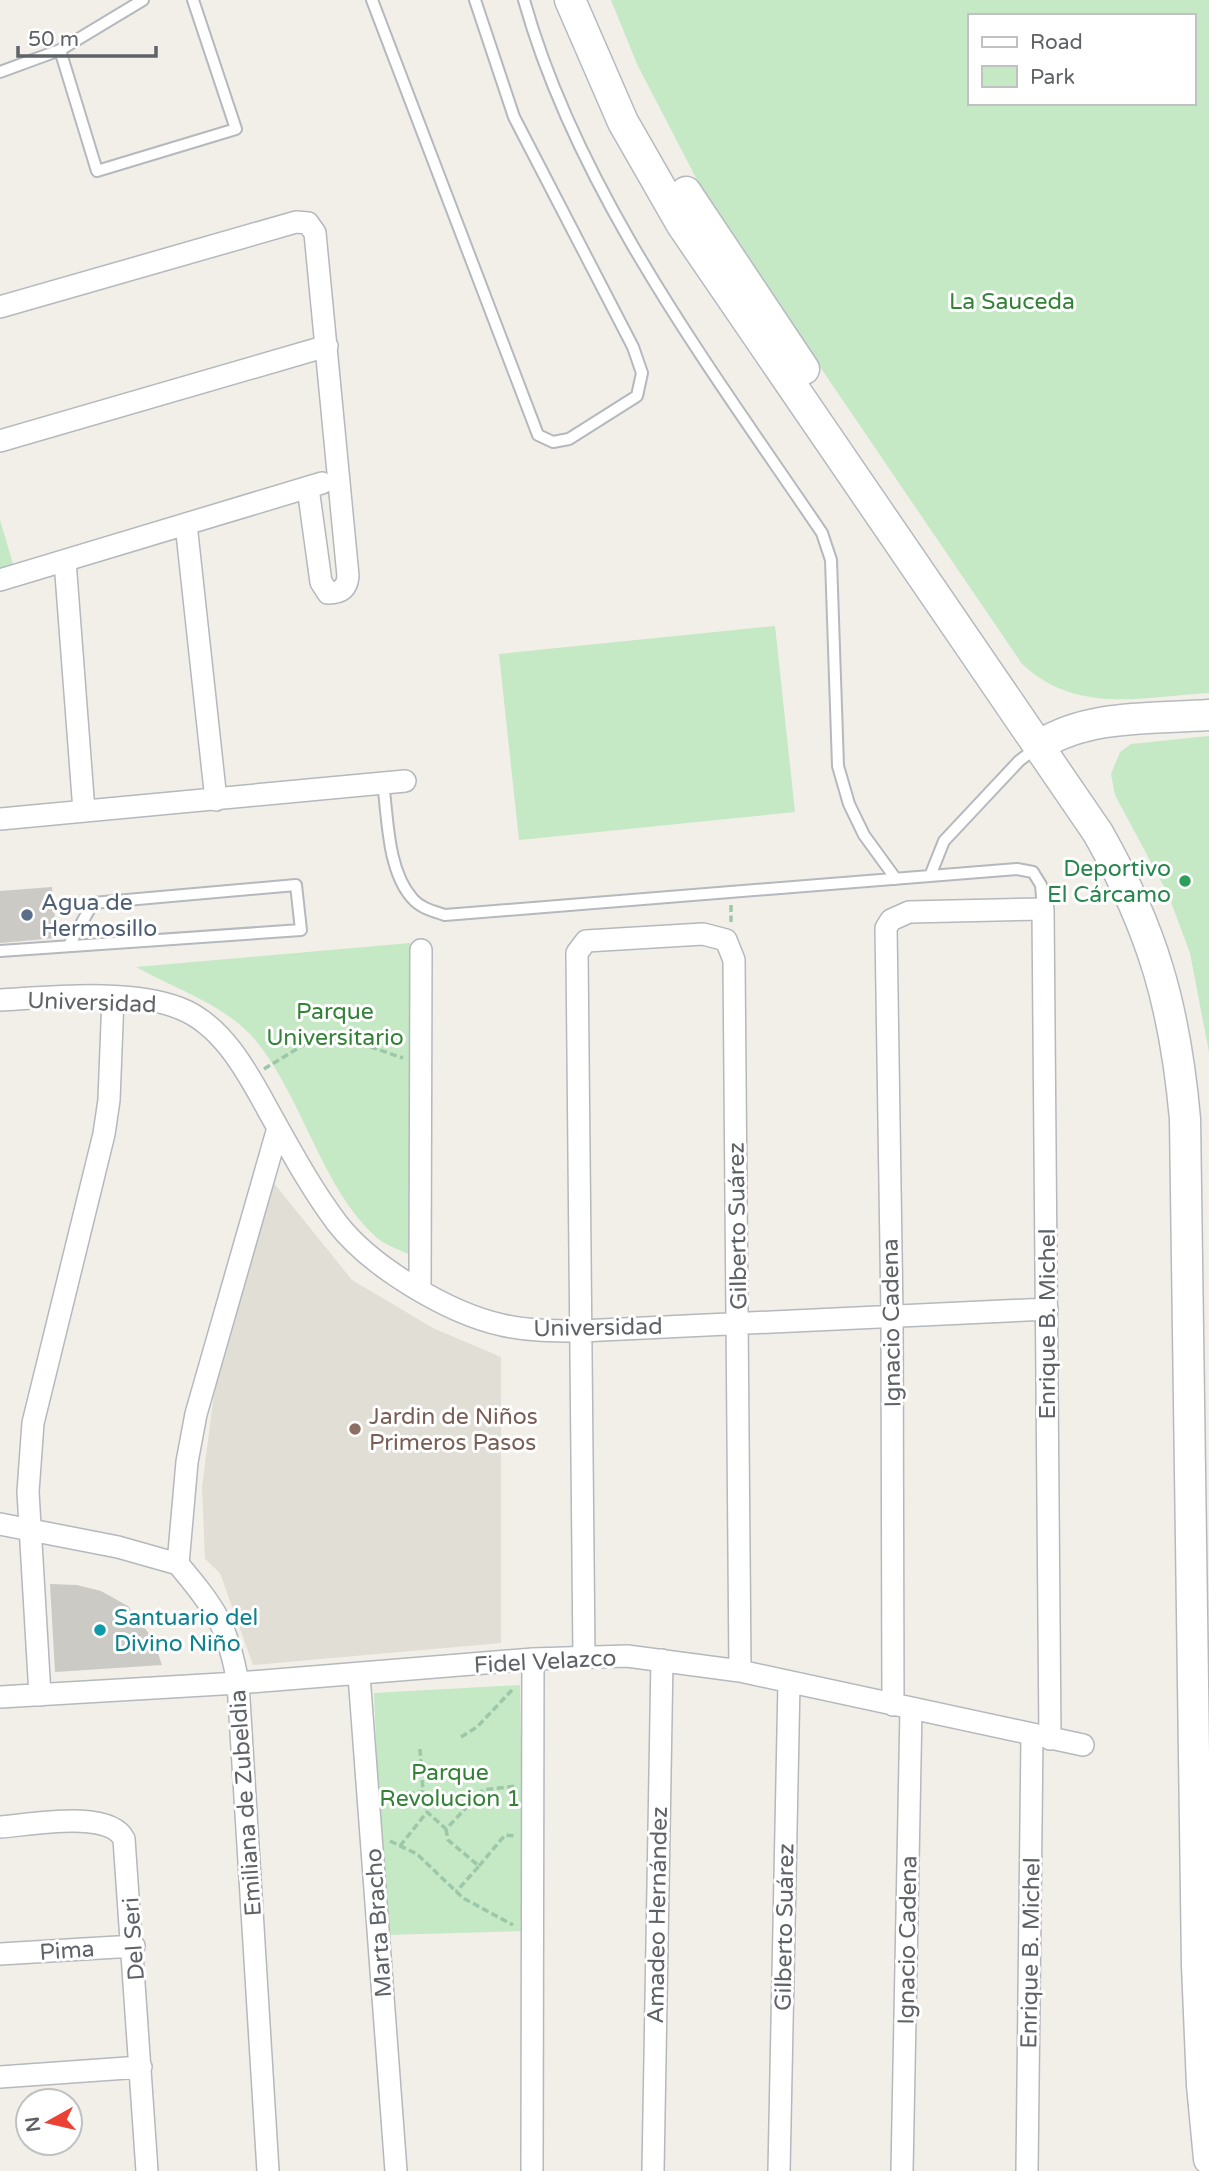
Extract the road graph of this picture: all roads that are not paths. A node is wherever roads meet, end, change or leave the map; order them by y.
1 (144, 0) edge
2 (193, 0) edge
3 (372, 0) edge
4 (475, 0) edge
5 (524, 0) edge
6 (570, 0) edge
7 (592, 0) edge
8 (60, 50) junction
9 (0, 72) edge
10 (0, 307) edge
11 (327, 346) junction
12 (0, 441) edge
13 (337, 479) junction
14 (308, 488) junction
15 (186, 524) junction
16 (65, 561) junction
17 (0, 580) edge
18 (1209, 715) edge
19 (1046, 741) junction
20 (405, 781) dead end
21 (383, 783) junction
22 (216, 800) junction
23 (84, 811) junction
24 (0, 819) edge
25 (930, 876) junction
26 (896, 879) junction
27 (1043, 909) junction
28 (69, 944) junction
29 (421, 950) dead end
30 (0, 951) edge
31 (113, 998) junction
32 (0, 1000) edge
33 (278, 1128) junction
34 (420, 1290) junction
35 (1046, 1309) junction
36 (892, 1315) junction
37 (738, 1323) junction
38 (581, 1331) junction
39 (1209, 1403) edge
40 (0, 1524) edge
41 (30, 1530) junction
42 (178, 1564) junction
43 (584, 1657) junction
44 (533, 1659) junction
45 (662, 1660) junction
46 (740, 1671) junction
47 (359, 1675) junction
48 (789, 1682) junction
49 (239, 1683) junction
50 (40, 1695) junction
51 (0, 1697) edge
52 (902, 1707) junction
53 (1041, 1737) junction
54 (1083, 1745) dead end
55 (0, 1827) edge
56 (134, 1946) junction
57 (0, 1954) edge
58 (141, 2067) junction
59 (0, 2077) edge
60 (1209, 2159) edge
61 (147, 2171) edge
62 (268, 2171) edge
63 (396, 2171) edge
64 (532, 2171) edge
65 (653, 2171) edge
66 (779, 2171) edge
67 (902, 2171) edge
68 (1027, 2171) edge

1 - 8 lane
2 - 8 lane
3 - 4 lane
5 - 26 lane
6 - 19 main road
7 - 19 main road
8 - 9 lane
10 - 11 street
11 - 12 street
11 - 13 street
13 - 14 street
13 - 14 street
14 - 15 street
15 - 16 street
15 - 22 street
16 - 17 street
16 - 23 street
18 - 19 main road
19 - 25 lane
19 - 39 main road
19 - 60 main road
20 - 21 street
21 - 22 street
21 - 26 lane
22 - 23 street
23 - 24 street
25 - 26 lane
25 - 27 lane
27 - 35 street, Enrique B. Michel
27 - 36 street, Ignacio Cadena
28 - 28 lane
28 - 30 lane
29 - 34 street
31 - 32 street, Universidad
31 - 33 street, Universidad
31 - 41 street
33 - 34 street, Universidad
33 - 42 street
34 - 38 street, Universidad
35 - 36 street, Universidad
35 - 53 street, Enrique B. Michel
36 - 37 street, Universidad
36 - 52 street, Ignacio Cadena
37 - 38 street, Universidad
37 - 38 street, Gilberto Suárez
37 - 46 street, Gilberto Suárez
38 - 43 street
40 - 41 street
41 - 42 street
41 - 50 street
42 - 49 street, Emiliana de Zubeldia
43 - 44 street, Fidel Velazco
43 - 45 street, Fidel Velazco
44 - 47 street, Fidel Velazco
44 - 64 street
45 - 46 street, Fidel Velazco
45 - 65 street, Amadeo Hernández
46 - 48 street, Fidel Velazco
47 - 49 street, Fidel Velazco
47 - 63 street, Marta Bracho
48 - 52 street, Fidel Velazco
48 - 66 street, Gilberto Suárez
49 - 50 street, Fidel Velazco
49 - 62 street, Emiliana de Zubeldia
50 - 51 street, Fidel Velazco
52 - 53 street, Fidel Velazco
52 - 67 street, Ignacio Cadena
53 - 54 street, Fidel Velazco
53 - 68 street, Enrique B. Michel
55 - 56 street, Del Seri
56 - 57 street, Pima
56 - 58 street, Del Seri
58 - 59 street
58 - 61 street, Del Seri

